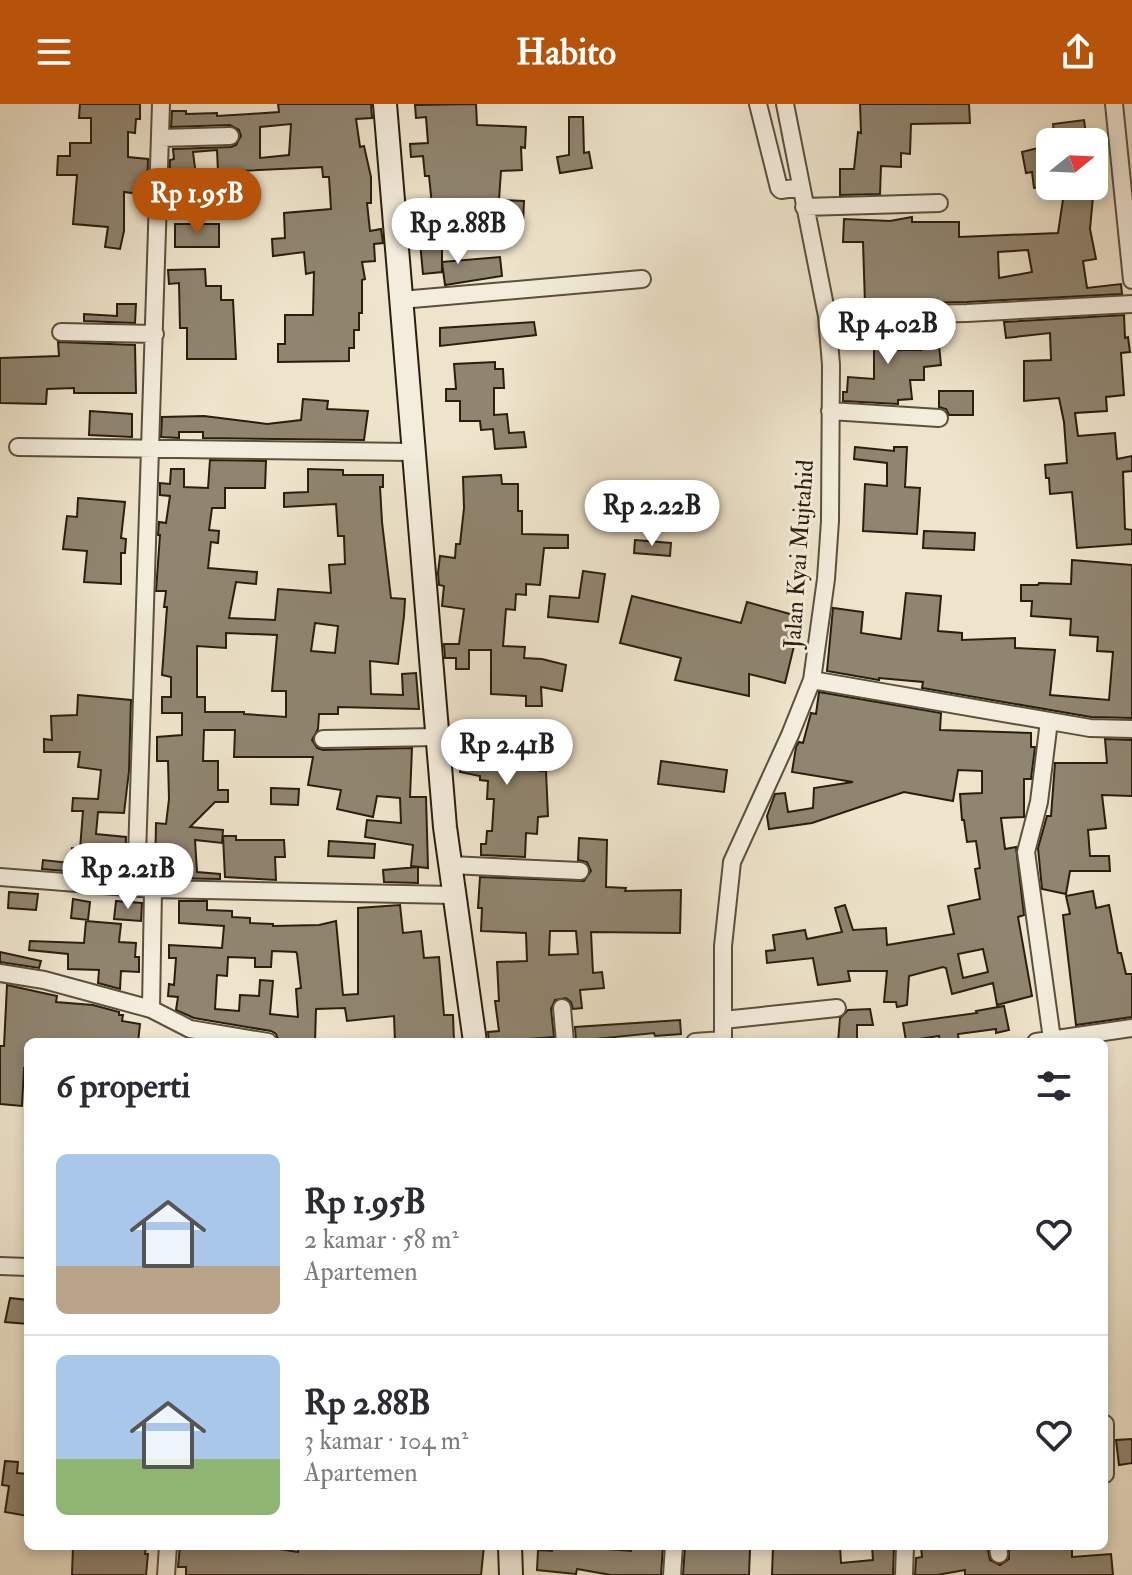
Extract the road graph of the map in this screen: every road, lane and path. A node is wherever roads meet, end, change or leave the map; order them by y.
1 (161, 104) edge
2 (385, 104) edge
3 (758, 104) edge
4 (785, 104) edge
5 (1114, 104) edge
6 (230, 136) dead end
7 (160, 138) junction
8 (1127, 170) edge
9 (794, 188) junction
10 (939, 203) dead end
11 (804, 207) junction
12 (642, 279) dead end
13 (1132, 280) edge
14 (401, 300) junction
15 (1132, 304) edge
16 (827, 316) junction
17 (61, 332) dead end
18 (155, 334) junction
19 (830, 411) junction
20 (939, 418) dead end
21 (18, 447) dead end
22 (151, 451) junction
23 (412, 452) junction
24 (812, 680) junction
25 (1049, 721) junction
26 (1132, 729) edge
27 (437, 737) junction
28 (323, 739) dead end
29 (450, 865) junction
30 (580, 871) dead end
31 (0, 877) edge
32 (136, 887) junction
33 (153, 889) junction
34 (453, 895) junction
35 (0, 973) edge
36 (562, 1008) dead end
37 (837, 1008) dead end
38 (151, 1009) junction
39 (723, 1020) junction
40 (1132, 1028) edge
41 (190, 1036) edge
42 (216, 1038) edge
43 (474, 1038) edge
44 (565, 1038) edge
45 (714, 1038) edge
46 (1044, 1038) edge
47 (1059, 1038) edge
48 (0, 1266) edge
49 (24, 1267) edge
50 (168, 1550) edge
51 (510, 1550) edge
52 (674, 1550) edge
53 (905, 1550) edge
54 (166, 1575) edge
55 (511, 1575) edge
56 (672, 1575) edge
57 (904, 1575) edge

1 - 7 street
2 - 14 street
3 - 9 street
4 - 9 street, Jalan Kyai Mujtahid
5 - 8 street
6 - 7 street
7 - 18 street
8 - 13 street
9 - 11 street, Jalan Kyai Mujtahid
10 - 11 street
11 - 16 street, Jalan Kyai Mujtahid
12 - 14 street
14 - 23 street
15 - 16 street
16 - 19 street, Jalan Kyai Mujtahid
17 - 18 street
18 - 22 street
19 - 20 street
19 - 24 street, Jalan Kyai Mujtahid
21 - 22 street
22 - 23 street
22 - 32 street
23 - 27 street
24 - 25 street
24 - 39 street, Jalan Kyai Mujtahid
25 - 26 street
25 - 46 street
27 - 28 street
27 - 29 street
29 - 30 street
29 - 34 street
31 - 32 street
32 - 33 street
33 - 34 street
33 - 38 street
34 - 43 street
35 - 38 street
36 - 44 street
37 - 39 street
38 - 41 street
39 - 45 street, Jalan Kyai Mujtahid
40 - 47 street
41 - 42 street
48 - 49 street
50 - 54 street
51 - 55 street
52 - 56 street
53 - 57 street

